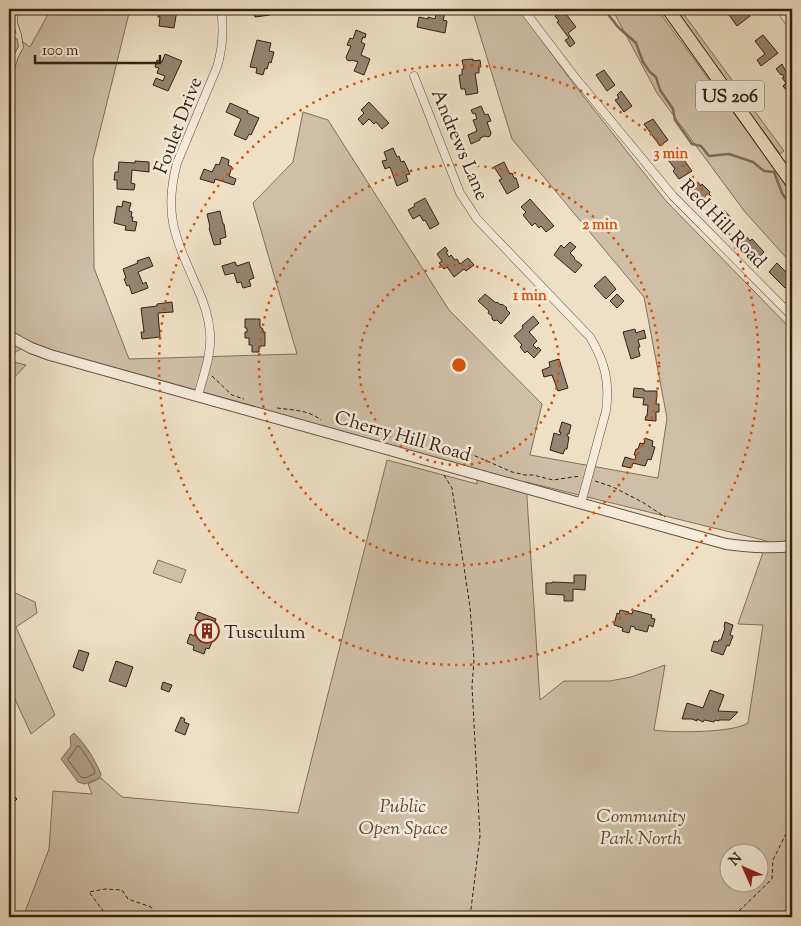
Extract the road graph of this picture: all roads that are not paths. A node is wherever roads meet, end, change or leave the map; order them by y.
1 (16, 9) edge
2 (221, 9) edge
3 (523, 9) edge
4 (668, 9) edge
5 (780, 9) edge
6 (792, 26) edge
7 (9, 33) edge
8 (20, 37) junction
9 (414, 76) dead end
10 (9, 80) edge
11 (792, 183) edge
12 (792, 316) edge
13 (9, 336) edge
14 (198, 396) junction
15 (581, 503) junction
16 (792, 546) edge

1 - 8 lane
2 - 14 street, Foulet Drive
3 - 12 street, Red Hill Road
4 - 11 highway, US 206
5 - 6 street
7 - 8 lane
8 - 10 lane
9 - 15 street, Andrews Lane
13 - 14 street, Cherry Hill Road
14 - 15 street, Cherry Hill Road
15 - 16 street, Cherry Hill Road

